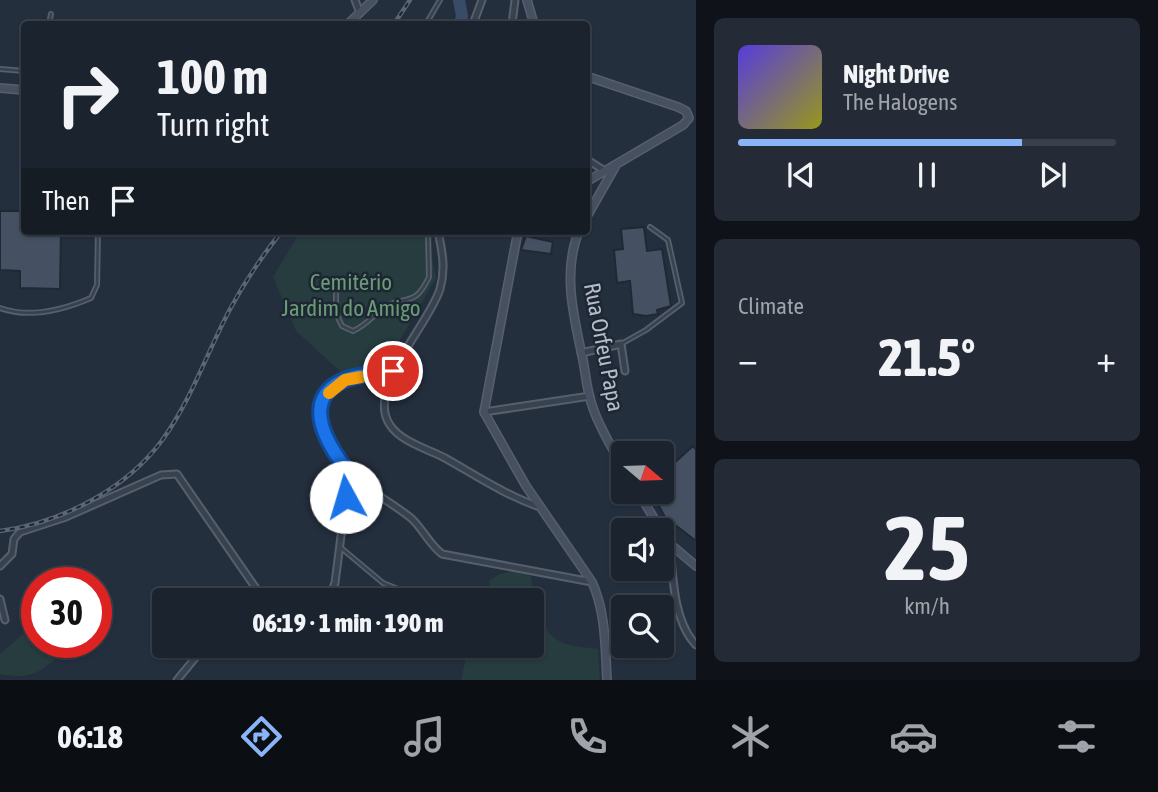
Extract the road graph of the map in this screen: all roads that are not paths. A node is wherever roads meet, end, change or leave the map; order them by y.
1 (355, 0) edge
2 (373, 0) edge
3 (440, 0) edge
4 (482, 0) edge
5 (515, 0) edge
6 (527, 0) edge
7 (360, 13) junction
8 (51, 14) dead end
9 (50, 21) edge
10 (351, 21) edge
11 (428, 21) edge
12 (474, 21) edge
13 (512, 21) edge
14 (533, 21) edge
15 (0, 69) edge
16 (21, 71) edge
17 (590, 77) edge
18 (0, 88) edge
19 (21, 90) edge
20 (692, 116) edge
21 (590, 162) edge
22 (616, 166) junction
23 (605, 171) junction
24 (590, 180) edge
25 (590, 211) edge
26 (650, 227) dead end
27 (98, 235) edge
28 (428, 235) edge
29 (439, 235) edge
30 (517, 235) edge
31 (577, 235) edge
32 (336, 282) dead end
33 (0, 308) edge
34 (621, 344) junction
35 (581, 353) junction
36 (393, 371) junction
37 (625, 371) dead end
38 (590, 396) junction
39 (484, 412) junction
40 (611, 447) edge
41 (349, 473) junction
42 (540, 507) junction
43 (340, 547) junction
44 (674, 547) edge
45 (0, 566) edge
46 (696, 566) edge
47 (674, 581) edge
48 (592, 582) junction
49 (256, 588) edge
50 (333, 588) edge
51 (395, 588) edge
52 (0, 599) edge
53 (5, 620) dead end
54 (696, 645) edge
55 (195, 658) edge
56 (177, 680) edge
57 (607, 680) edge

1 - 7 street
2 - 7 main road
3 - 11 lane
4 - 12 street
5 - 13 street
6 - 14 main road
7 - 10 main road
8 - 9 lane
15 - 16 lane
17 - 20 main road
18 - 19 main road
20 - 22 main road
21 - 23 street
22 - 23 main road
22 - 25 main road
23 - 24 main road
26 - 34 lane
27 - 33 lane
28 - 32 lane
29 - 36 street
30 - 39 main road
31 - 35 main road, Rua Orfeu Papa
34 - 35 street
34 - 37 street
35 - 38 main road, Rua Orfeu Papa
36 - 41 street
36 - 42 street
38 - 39 street
38 - 40 main road, Rua Orfeu Papa
39 - 42 main road
41 - 43 street
41 - 48 street
42 - 48 main road
43 - 50 street
43 - 51 lane
44 - 46 main road
45 - 49 street
47 - 54 street
48 - 57 main road
52 - 53 street
55 - 56 street

